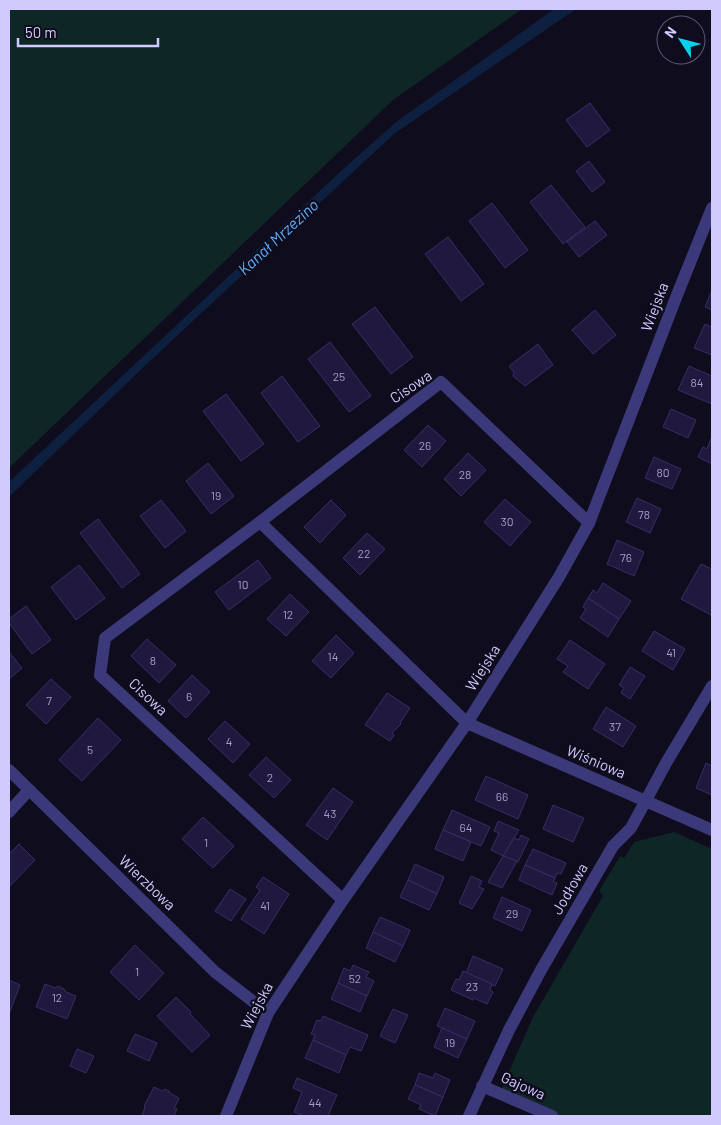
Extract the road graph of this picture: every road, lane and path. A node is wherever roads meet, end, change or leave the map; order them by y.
1 (712, 208) edge
2 (260, 522) junction
3 (589, 523) junction
4 (712, 686) edge
5 (467, 723) junction
6 (9, 770) edge
7 (29, 790) junction
8 (646, 802) junction
9 (9, 812) edge
10 (712, 830) edge
11 (343, 900) junction
12 (268, 1013) junction
13 (482, 1086) junction
14 (226, 1116) edge
15 (469, 1116) edge
16 (552, 1116) edge

1 - 3 street, Wiejska
2 - 3 street, Cisowa
2 - 5 street
2 - 11 street, Cisowa
3 - 5 street, Wiejska
4 - 8 street, Jodłowa
5 - 8 street, Wiśniowa
5 - 11 street, Wiejska
6 - 7 street, Wierzbowa
7 - 9 street
7 - 12 street, Wierzbowa
8 - 10 street, Wiśniowa
8 - 13 street, Jodłowa
11 - 12 street, Wiejska
12 - 14 street, Wiejska
13 - 15 street, Jodłowa
13 - 16 street, Gajowa

